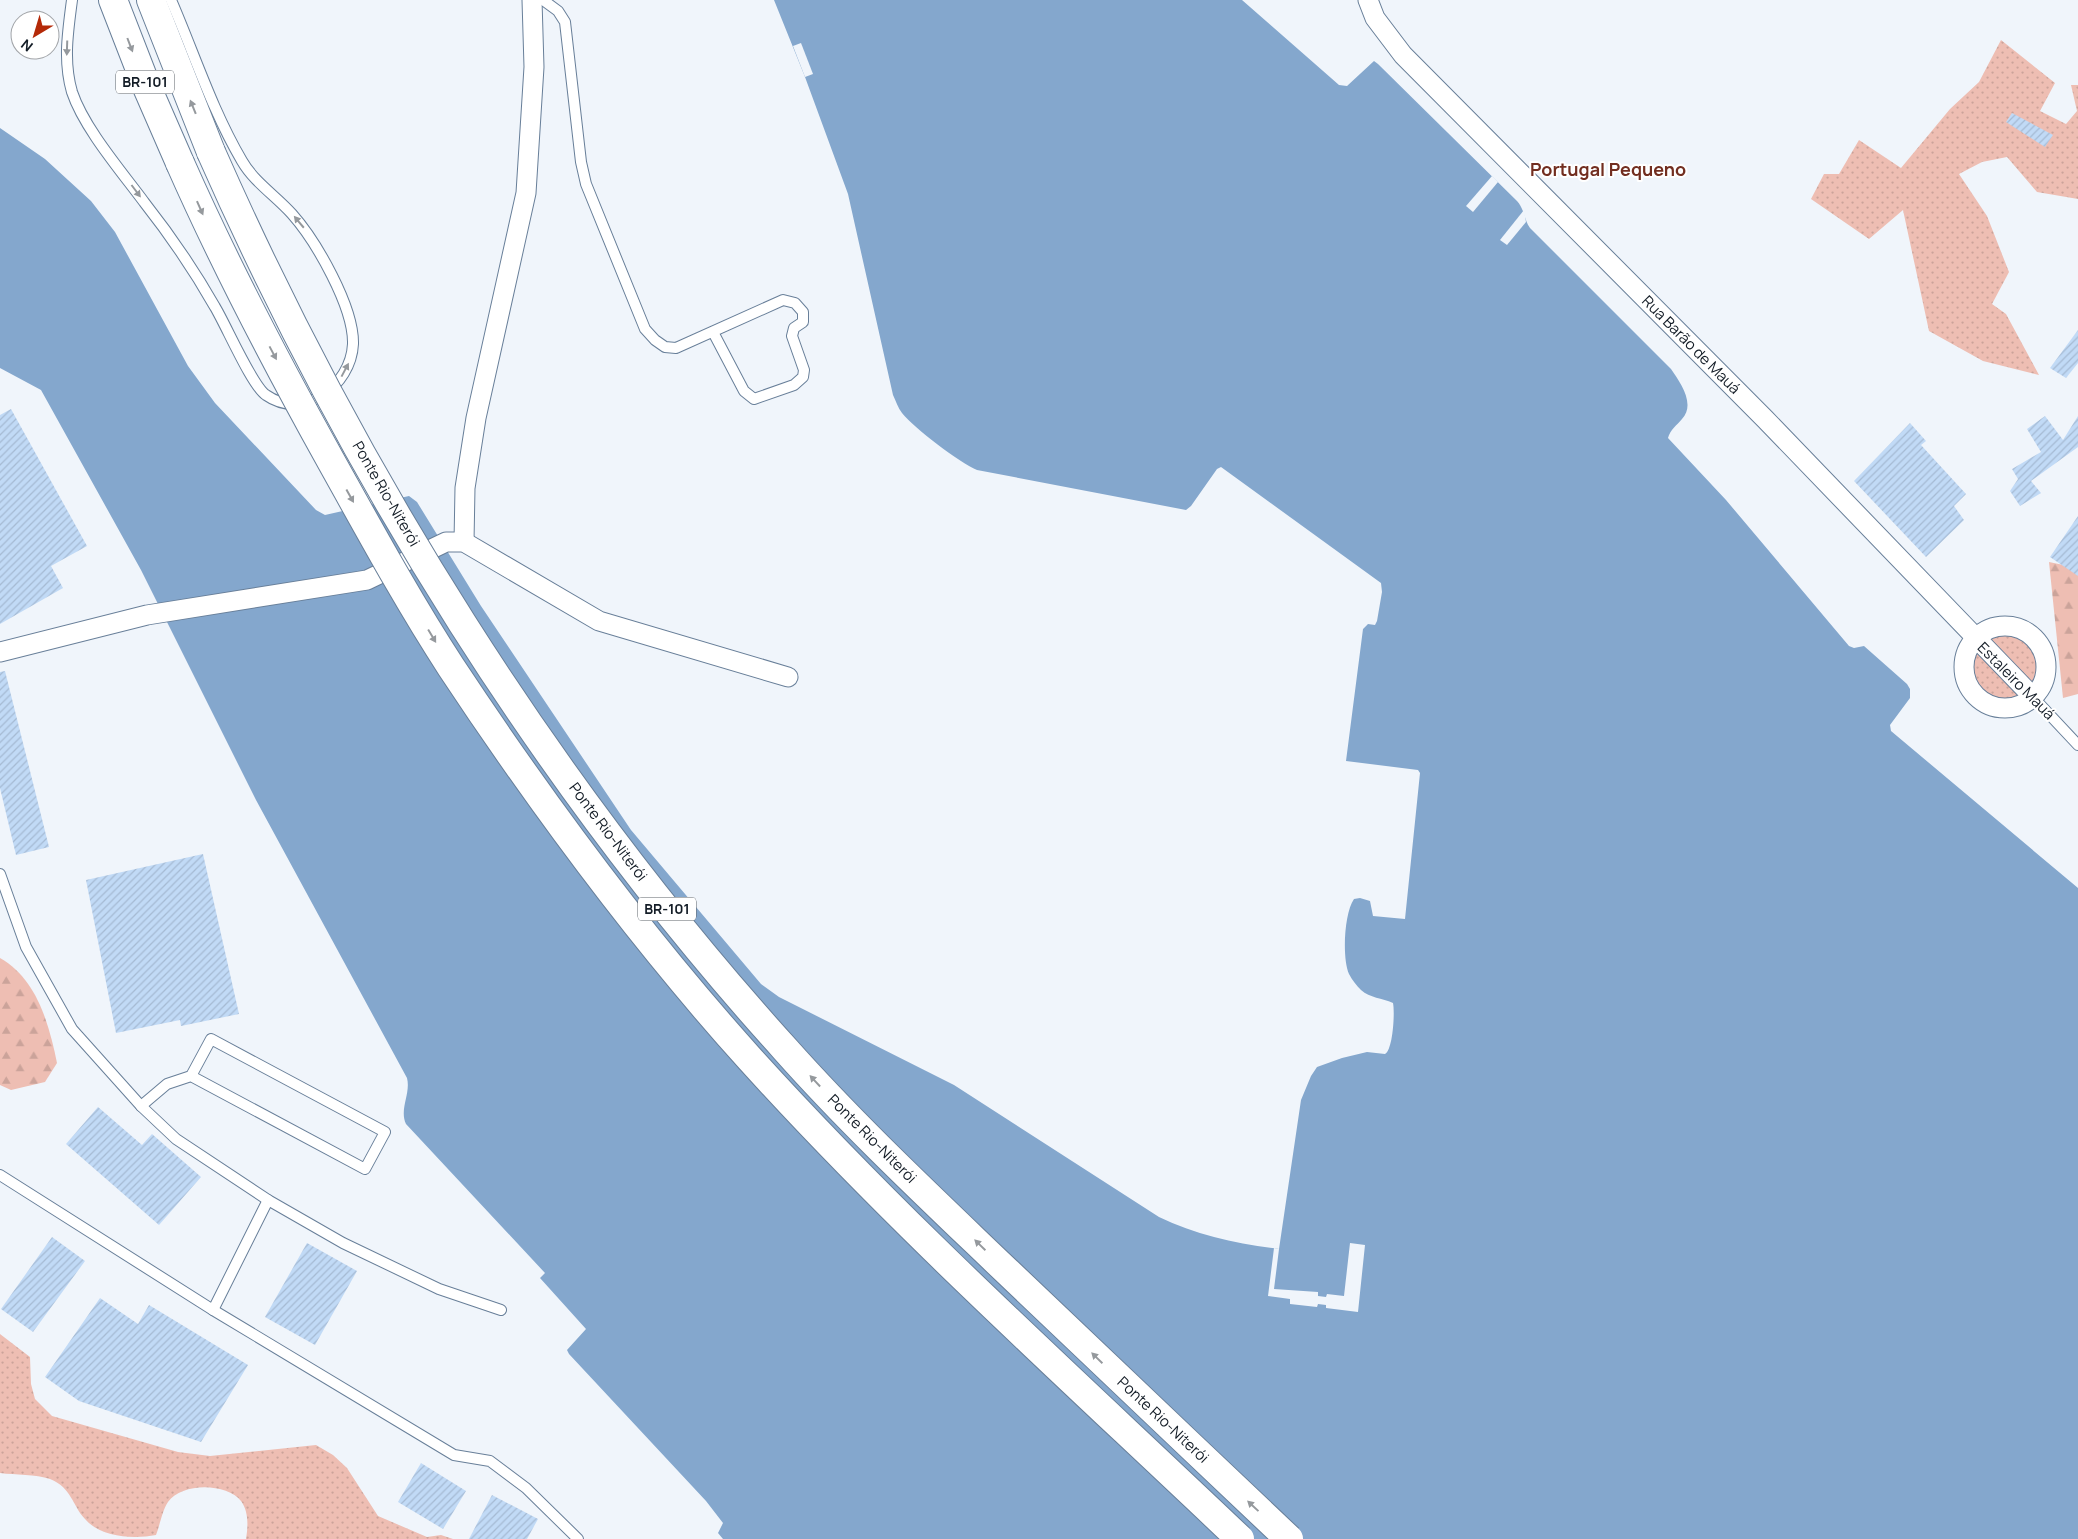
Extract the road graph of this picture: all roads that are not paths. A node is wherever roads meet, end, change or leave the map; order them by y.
1 (72, 0) edge
2 (112, 0) edge
3 (151, 0) edge
4 (171, 0) edge
5 (532, 0) edge
6 (543, 0) edge
7 (1368, 0) edge
8 (713, 332) junction
9 (455, 542) junction
10 (1975, 639) junction
11 (0, 652) edge
12 (788, 677) dead end
13 (2033, 697) junction
14 (2078, 745) edge
15 (0, 874) edge
16 (191, 1076) junction
17 (141, 1106) junction
18 (0, 1175) edge
19 (268, 1200) junction
20 (213, 1310) junction
21 (501, 1310) dead end
22 (578, 1539) edge
23 (1240, 1539) edge
24 (1289, 1539) edge

1 -> 4 lane
2 -> 23 highway, Ponte Rio-Niterói / BR-101, bridge
24 -> 3 highway, Ponte Rio-Niterói / BR-101, bridge
5 - 9 street
6 - 8 lane
7 - 10 street, Rua Barão de Mauá
8 - 8 lane
9 - 11 street, bridge
9 - 12 street
10 - 13 street, Estaleiro Mauá
10 - 13 street
10 - 13 street
13 - 14 lane, Estaleiro Mauá
15 - 17 lane
16 - 16 lane
16 - 17 lane
17 - 19 lane
18 - 20 lane
19 - 20 lane
19 - 21 lane
20 - 22 lane

